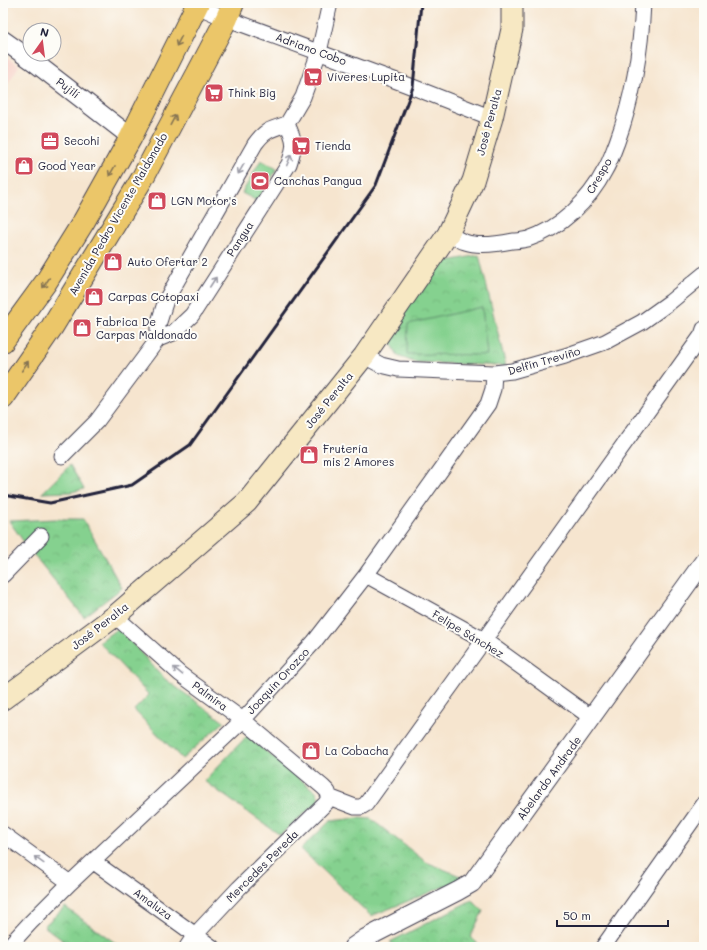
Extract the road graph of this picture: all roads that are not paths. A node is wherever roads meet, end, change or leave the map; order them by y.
1 (330, 3) edge
2 (512, 3) edge
3 (644, 3) edge
4 (197, 4) edge
5 (230, 11) edge
6 (3, 40) edge
7 (319, 52) junction
8 (492, 118) junction
9 (287, 124) junction
10 (131, 137) junction
11 (448, 234) junction
12 (704, 275) edge
13 (704, 329) edge
14 (158, 339) junction
15 (3, 342) edge
16 (364, 356) junction
17 (494, 373) junction
18 (3, 398) edge
19 (62, 456) dead end
20 (41, 536) dead end
21 (704, 561) edge
22 (3, 575) edge
23 (366, 575) junction
24 (115, 616) junction
25 (484, 640) junction
26 (3, 699) edge
27 (586, 713) dead end
28 (243, 720) junction
29 (329, 797) junction
30 (704, 804) edge
31 (3, 834) edge
32 (94, 862) junction
33 (70, 883) junction
34 (191, 941) edge
35 (8, 947) edge
36 (212, 947) edge
37 (353, 947) edge
38 (603, 947) edge

1 - 7 street
2 - 8 main road, José Peralta
3 - 11 street, Crespo
4 - 5 street, Adriano Cobo
4 -> 10 main road
5 - 7 street, Adriano Cobo
18 -> 5 main road, Avenida Pedro Vicente Maldonado
6 - 10 street, Pujilí
7 - 8 street, Adriano Cobo
7 - 9 street
8 - 11 main road, José Peralta
9 -> 14 street
14 -> 9 street, Pangua
10 -> 15 main road
11 - 16 main road, José Peralta
12 - 17 street, Delfín Treviño
13 - 25 street
14 - 19 street, Pangua
16 - 17 street, Delfín Treviño
16 - 24 main road, José Peralta
17 - 23 street, Joaquín Orozco
20 - 22 street
21 - 37 street, Abelardo Andrade
23 - 25 street, Felipe Sánchez
23 - 28 street, Joaquín Orozco
24 - 26 main road, José Peralta
28 -> 24 street, Palmira
25 - 27 street, Felipe Sánchez
25 - 29 street
28 - 29 street, Palmira
28 - 32 street, Joaquín Orozco
29 - 34 street, Mercedes Pereda
30 - 38 street
33 -> 31 street
32 - 33 street, Joaquín Orozco
32 - 34 street, Amaluza
33 - 35 street, Joaquín Orozco
34 - 36 street, Amaluza

